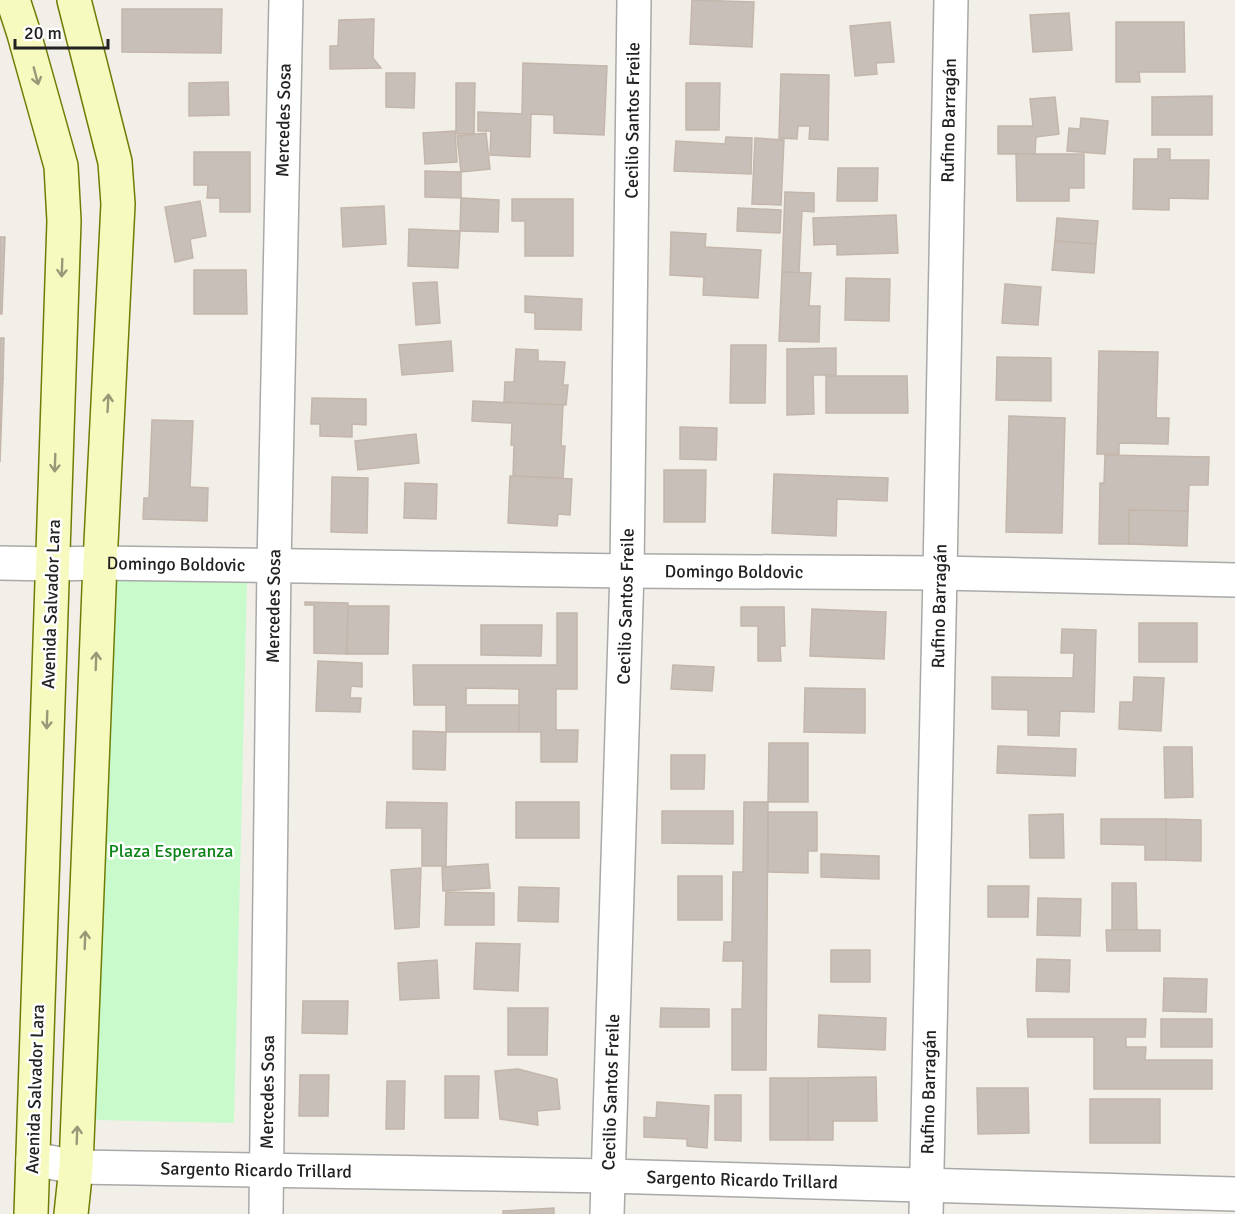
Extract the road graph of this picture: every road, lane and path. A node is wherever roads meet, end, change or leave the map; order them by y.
1 (13, 0) edge
2 (74, 0) edge
3 (286, 0) edge
4 (634, 0) edge
5 (951, 0) edge
6 (0, 563) edge
7 (100, 563) junction
8 (52, 564) junction
9 (274, 565) junction
10 (627, 571) junction
11 (940, 573) junction
12 (1235, 580) edge
13 (33, 1159) junction
14 (76, 1167) junction
15 (267, 1171) junction
16 (608, 1176) junction
17 (1235, 1194) edge
18 (927, 1199) edge
19 (31, 1214) edge
20 (71, 1214) edge
21 (266, 1214) edge
22 (607, 1214) edge

1 -> 8 street, Avenida Salvador Lara
7 -> 2 street
3 - 9 street, Mercedes Sosa
4 - 10 street, Cecilio Santos Freile
5 - 11 street, Rufino Barragán
6 - 8 street, Domingo Boldovic
7 - 8 street, Domingo Boldovic
7 - 9 street, Domingo Boldovic
14 -> 7 street
8 -> 13 street, Avenida Salvador Lara
9 - 10 street, Domingo Boldovic
9 - 15 street, Mercedes Sosa
10 - 11 street, Domingo Boldovic
10 - 16 street, Cecilio Santos Freile
11 - 12 street, Domingo Boldovic
11 - 18 street, Rufino Barragán
13 - 14 street, Sargento Ricardo Trillard
13 - 19 street, Avenida Salvador Lara
14 - 15 street, Sargento Ricardo Trillard
14 - 20 street
15 - 16 street, Sargento Ricardo Trillard
15 - 21 street, Mercedes Sosa
16 - 18 street, Sargento Ricardo Trillard
16 - 22 street, Cecilio Santos Freile
17 - 18 street, Sargento Ricardo Trillard

